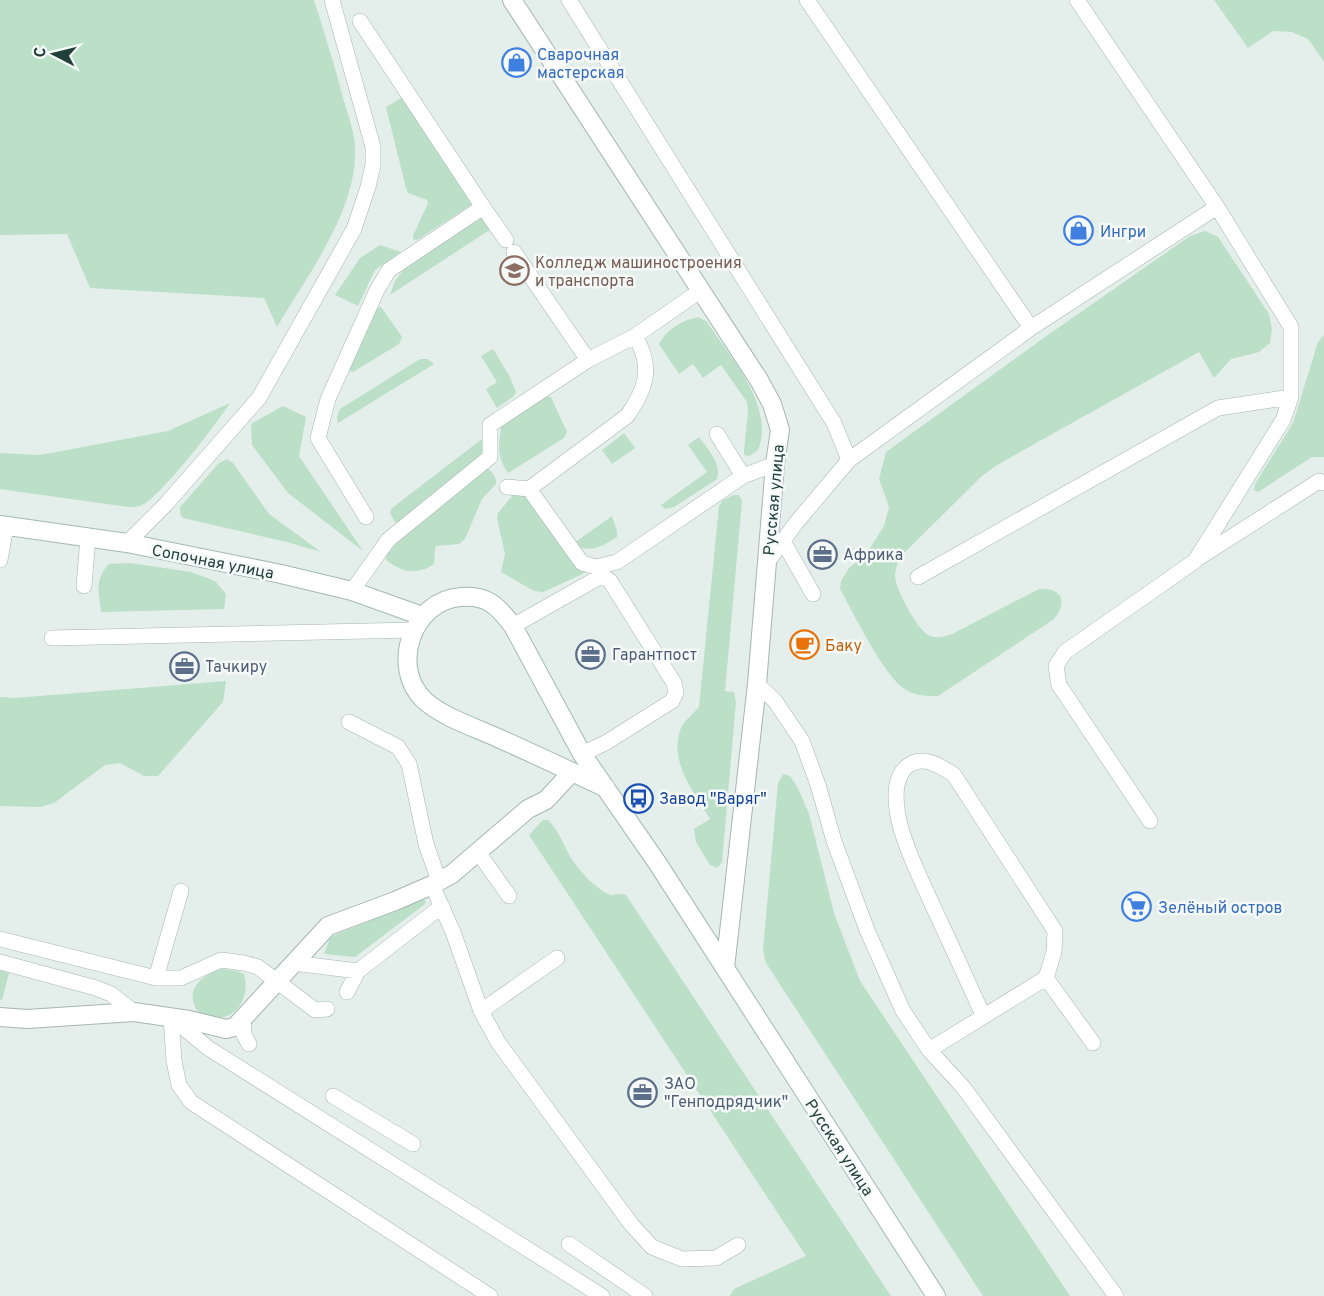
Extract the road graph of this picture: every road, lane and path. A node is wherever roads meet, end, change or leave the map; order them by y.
1 (332, 0) edge
2 (512, 0) edge
3 (569, 0) edge
4 (807, 0) edge
5 (1077, 0) edge
6 (360, 21) dead end
7 (483, 207) junction
8 (1217, 207) junction
9 (700, 291) junction
10 (1031, 328) junction
11 (635, 336) junction
12 (588, 360) junction
13 (1291, 397) junction
14 (717, 434) dead end
15 (849, 460) junction
16 (775, 464) junction
17 (743, 476) junction
18 (1324, 483) edge
19 (507, 487) dead end
20 (529, 489) junction
21 (366, 517) dead end
22 (3, 525) edge
23 (88, 538) junction
24 (783, 541) junction
25 (126, 543) junction
26 (0, 560) edge
27 (768, 561) junction
28 (1195, 561) junction
29 (918, 577) dead end
30 (84, 586) dead end
31 (352, 591) junction
32 (813, 594) dead end
33 (418, 623) junction
34 (513, 626) junction
35 (52, 638) dead end
36 (757, 684) junction
37 (350, 722) dead end
38 (582, 754) junction
39 (572, 772) junction
40 (606, 788) junction
41 (1150, 821) dead end
42 (478, 852) junction
43 (436, 883) junction
44 (181, 891) dead end
45 (509, 896) dead end
46 (442, 906) junction
47 (0, 939) edge
48 (557, 958) dead end
49 (0, 962) edge
50 (293, 963) junction
51 (725, 968) junction
52 (358, 972) junction
53 (156, 978) junction
54 (1046, 978) junction
55 (276, 981) junction
56 (347, 992) dead end
57 (327, 1009) dead end
58 (481, 1011) junction
59 (134, 1012) junction
60 (983, 1016) junction
61 (0, 1017) edge
62 (171, 1017) junction
63 (243, 1019) junction
64 (249, 1044) dead end
65 (1093, 1044) dead end
66 (929, 1050) junction
67 (333, 1096) dead end
68 (413, 1144) dead end
69 (569, 1244) dead end
70 (738, 1245) dead end
71 (490, 1296) edge
72 (602, 1296) edge
73 (645, 1296) edge
74 (936, 1296) edge
75 (1116, 1296) edge

1 - 25 lane
2 - 9 street, Русская улица
3 - 15 lane
4 - 10 lane
5 - 8 lane
6 - 7 lane
7 - 12 lane
7 - 21 lane
8 - 10 lane
8 - 13 lane
9 - 11 lane
9 - 16 street, Русская улица
10 - 15 lane
11 - 12 lane
11 - 20 lane
12 - 31 lane
13 - 28 lane
13 - 29 lane
14 - 17 lane
15 - 24 lane
16 - 17 lane
16 - 27 street, Русская улица
17 - 20 lane
18 - 28 lane
19 - 20 lane
22 - 23 street, Сопочная улица
22 - 26 lane
23 - 25 street, Сопочная улица
23 - 30 lane
24 - 27 lane
24 - 32 lane
25 - 31 street, Сопочная улица
27 - 36 street, Русская улица
28 - 41 lane
31 - 33 street, Сопочная улица
33 - 34 street, Русская улица
33 - 35 lane
33 - 39 street
34 - 38 street, Русская улица
34 - 38 lane
36 - 51 street, Русская улица
36 - 66 lane
37 - 43 lane
38 - 40 street, Русская улица
39 - 40 street
39 - 42 street
40 - 51 street, Русская улица
42 - 43 street
42 - 45 lane
43 - 46 lane
43 - 50 street
44 - 53 lane
46 - 52 lane
46 - 58 lane
47 - 53 lane
48 - 58 lane
49 - 59 lane
50 - 52 lane
50 - 55 street
51 - 74 street, Русская улица
52 - 56 lane
53 - 55 lane
54 - 60 lane
54 - 60 lane
54 - 65 lane
55 - 57 lane
55 - 63 street
58 - 70 lane
59 - 61 street
59 - 62 street
60 - 66 lane
62 - 63 street
62 - 71 lane
62 - 72 lane
63 - 64 lane
66 - 75 lane
67 - 68 lane
69 - 73 lane

